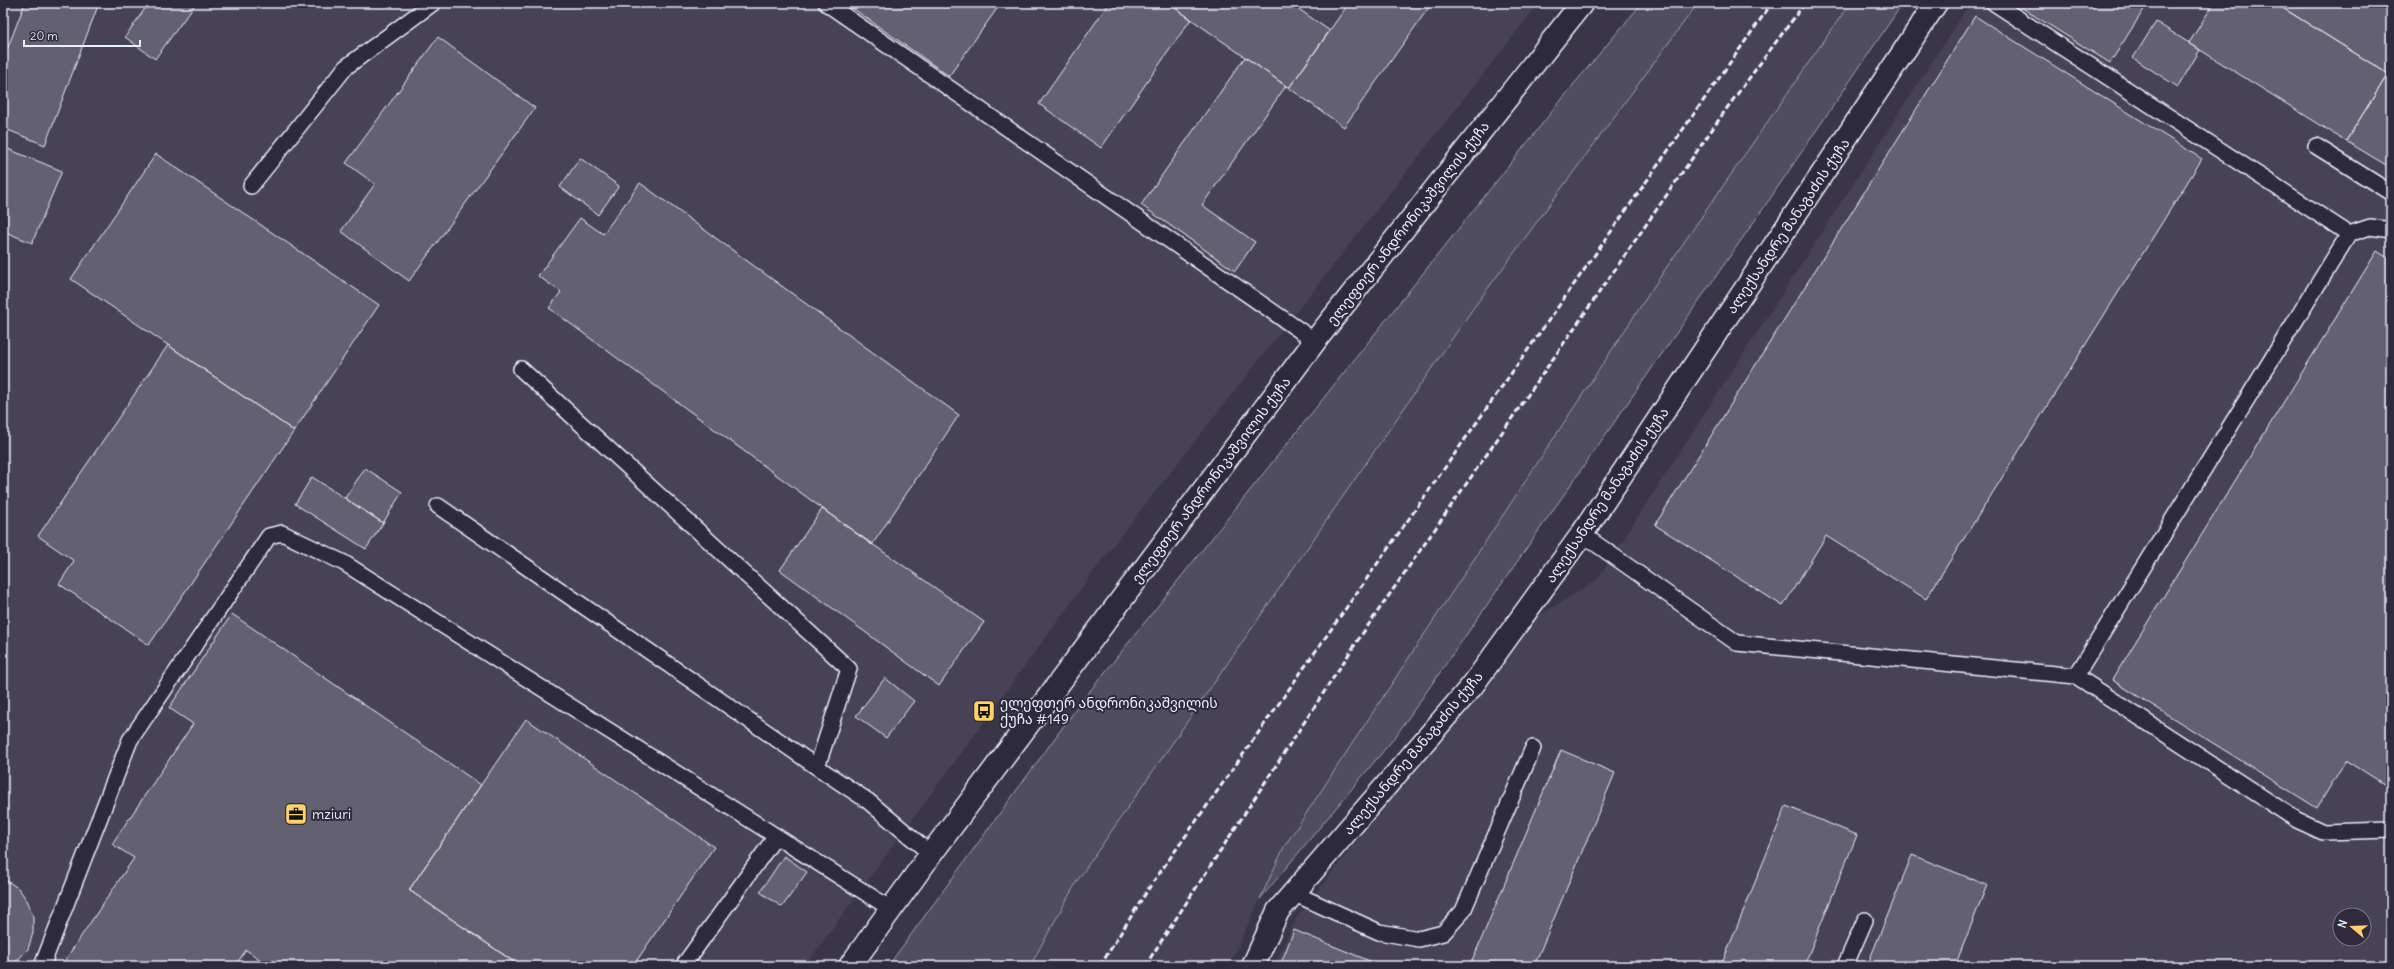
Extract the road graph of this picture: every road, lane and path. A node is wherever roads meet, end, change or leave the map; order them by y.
1 (433, 3) edge
2 (826, 3) edge
3 (1936, 3) edge
4 (1994, 3) edge
5 (1580, 4) edge
6 (2316, 146) dead end
7 (251, 186) dead end
8 (2391, 193) edge
9 (2391, 230) edge
10 (2349, 234) junction
11 (1315, 340) junction
12 (521, 369) dead end
13 (438, 506) dead end
14 (1582, 534) junction
15 (2076, 676) junction
16 (1533, 748) dead end
17 (817, 767) junction
18 (2391, 830) edge
19 (776, 836) junction
20 (931, 854) junction
21 (1294, 893) junction
22 (891, 909) junction
23 (1865, 920) dead end
24 (42, 966) edge
25 (683, 966) edge
26 (850, 966) edge
27 (1252, 966) edge
28 (1845, 966) edge

1 - 7 lane
2 - 11 lane
3 - 14 main road, ალექსანდრე მანაგაძის ქუჩა
4 - 10 lane
5 - 11 main road, ელეფთერ ანდრონიკაშვილის ქუჩა
6 - 8 lane
9 - 10 lane
10 - 15 lane
11 - 20 main road, ელეფთერ ანდრონიკაშვილის ქუჩა
12 - 17 lane
13 - 17 lane
14 - 15 lane
14 - 21 main road, ალექსანდრე მანაგაძის ქუჩა
15 - 18 lane
16 - 21 lane
17 - 20 lane
19 - 22 lane
19 - 24 lane
19 - 25 lane
20 - 22 main road, ელეფთერ ანდრონიკაშვილის ქუჩა
21 - 27 main road, ალექსანდრე მანაგაძის ქუჩა
22 - 26 main road, ელეფთერ ანდრონიკაშვილის ქუჩა
23 - 28 lane

